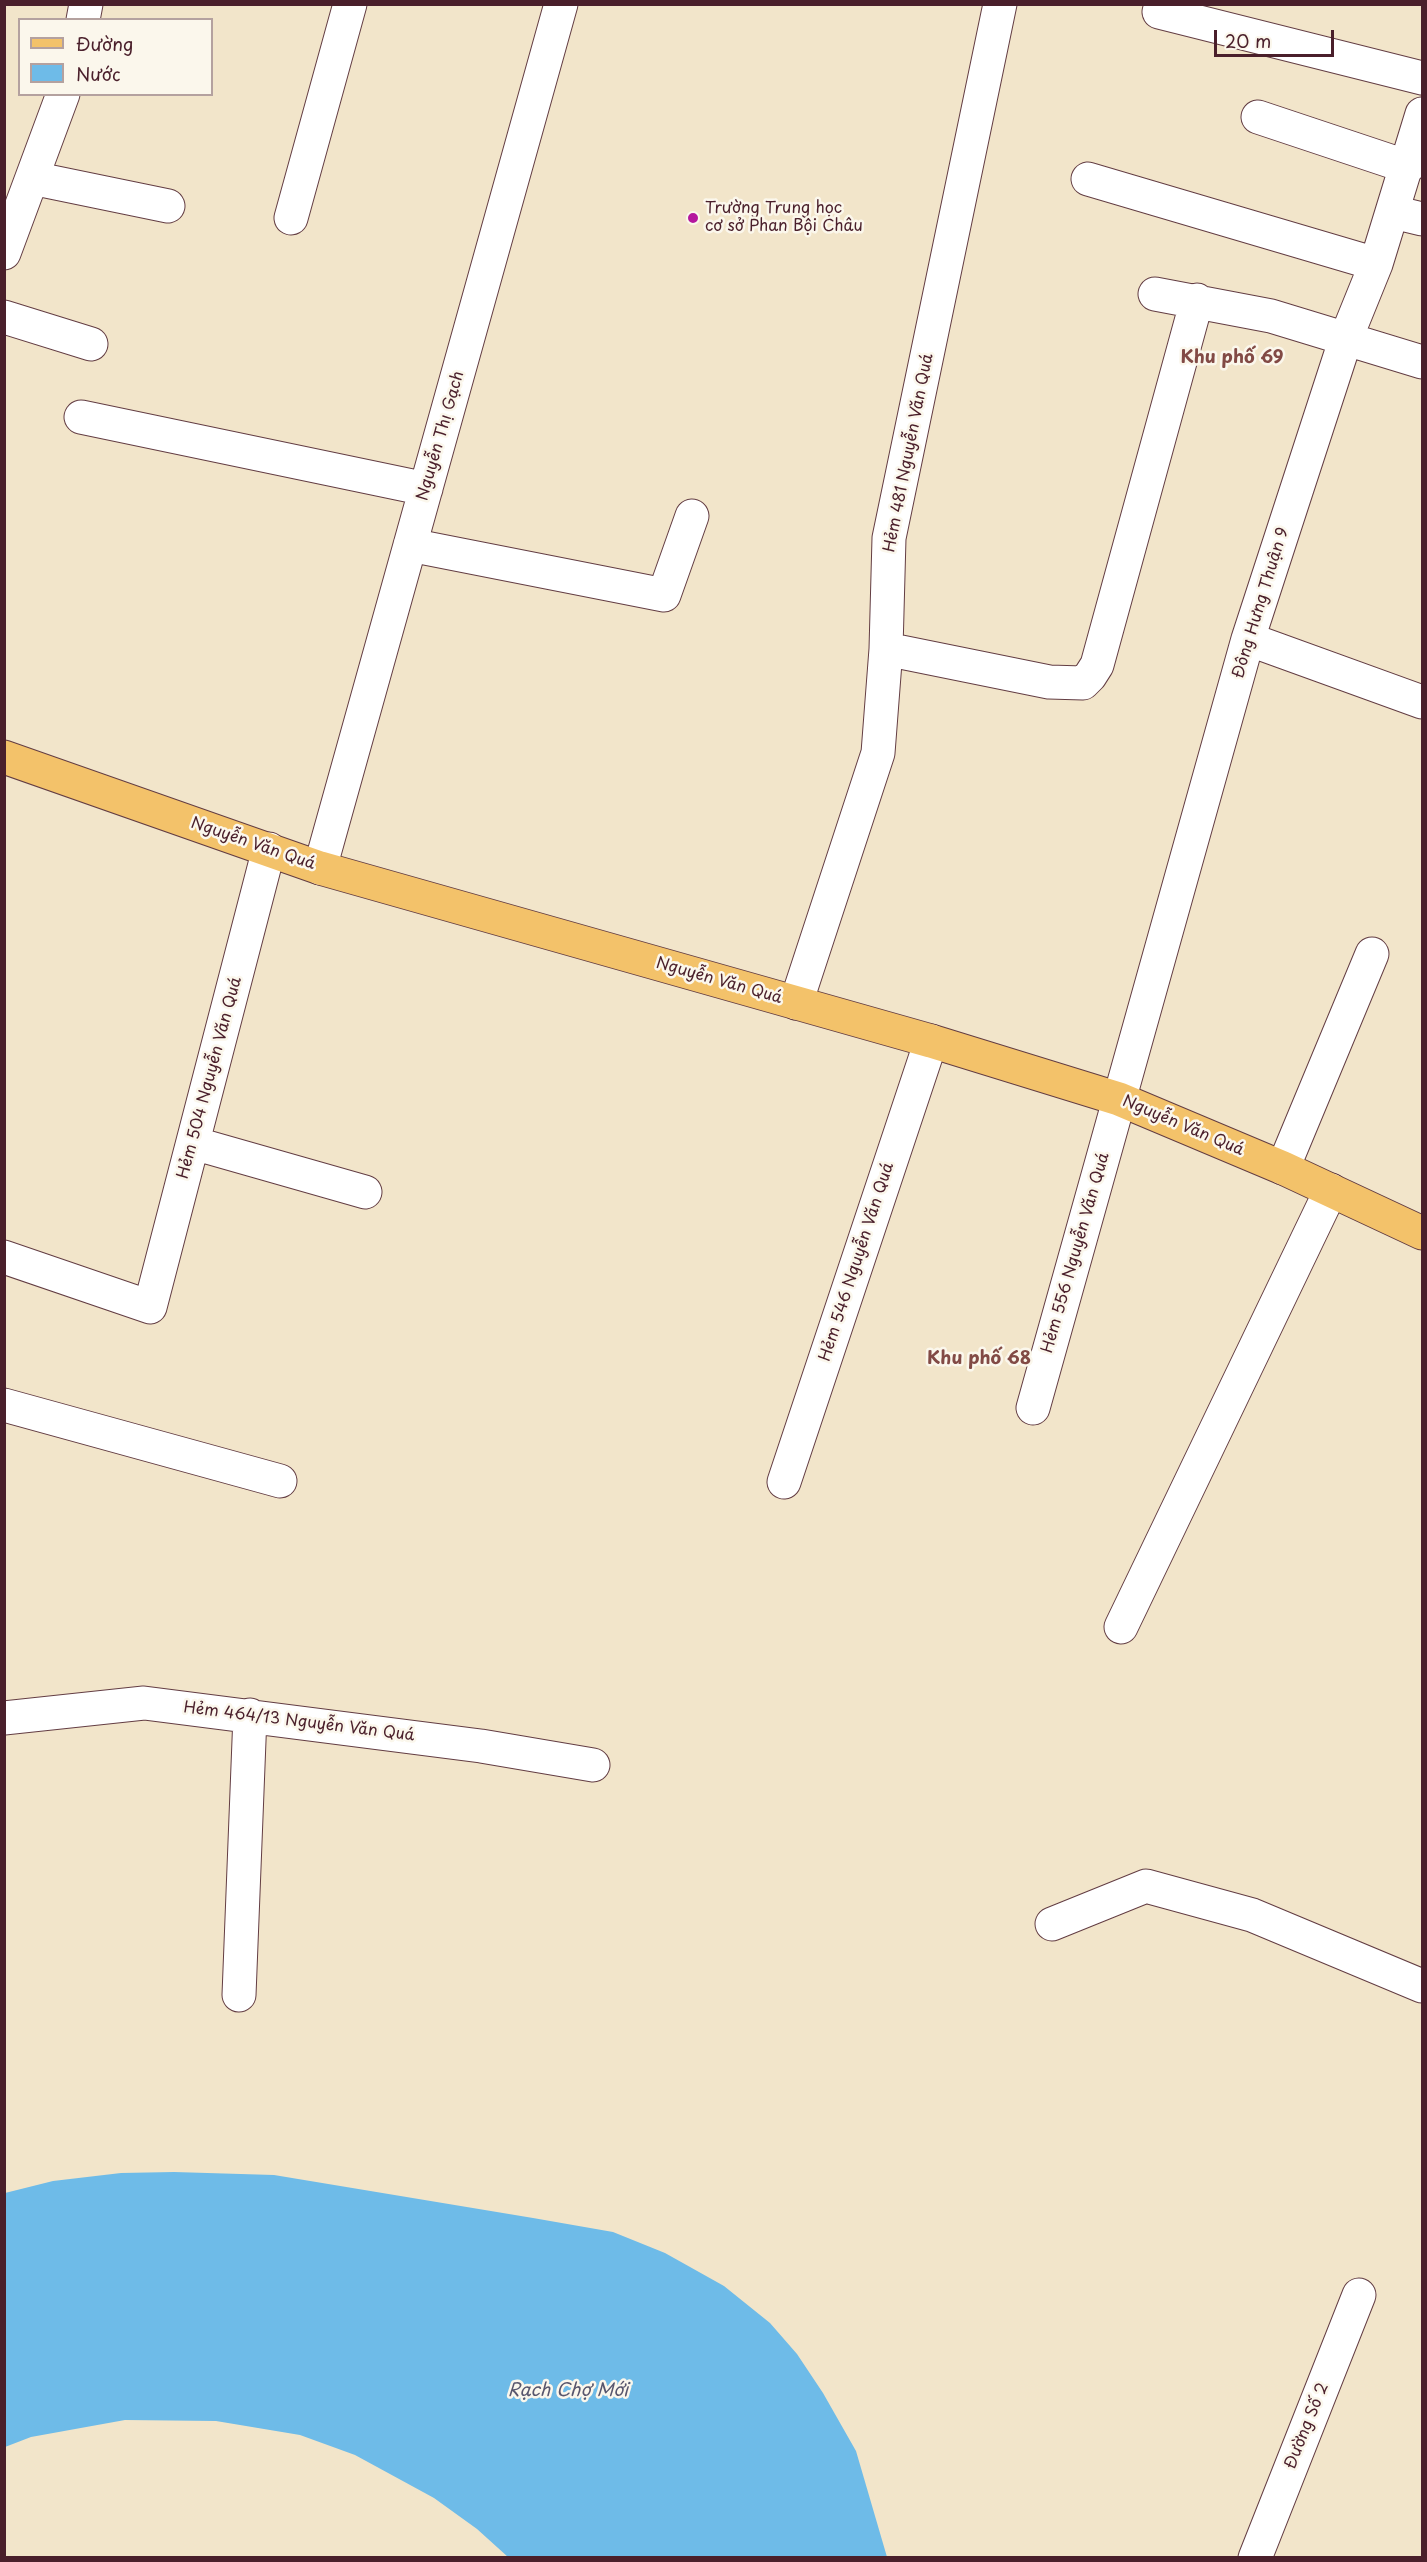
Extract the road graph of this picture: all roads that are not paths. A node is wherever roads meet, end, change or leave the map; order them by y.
1 (350, 4) edge
2 (561, 4) edge
3 (1000, 4) edge
4 (1161, 4) edge
5 (1422, 78) edge
6 (62, 96) edge
7 (1422, 114) edge
8 (1258, 117) dead end
9 (1408, 167) junction
10 (32, 178) junction
11 (1088, 179) dead end
12 (168, 206) dead end
13 (1408, 216) edge
14 (291, 218) dead end
15 (4, 254) edge
16 (1376, 264) junction
17 (1155, 294) dead end
18 (1197, 300) junction
19 (4, 317) edge
20 (1346, 338) junction
21 (91, 344) dead end
22 (1422, 362) edge
23 (81, 417) dead end
24 (426, 489) junction
25 (692, 516) dead end
26 (410, 545) junction
27 (1248, 639) junction
28 (886, 649) junction
29 (1422, 702) edge
30 (4, 757) edge
31 (269, 849) junction
32 (320, 868) junction
33 (1372, 954) dead end
34 (796, 1003) junction
35 (931, 1041) junction
36 (1119, 1099) junction
37 (193, 1143) junction
38 (1283, 1168) junction
39 (1331, 1190) junction
40 (365, 1191) dead end
41 (1422, 1233) edge
42 (4, 1257) edge
43 (4, 1405) edge
44 (1033, 1408) dead end
45 (280, 1481) dead end
46 (784, 1482) dead end
47 (1121, 1627) dead end
48 (249, 1715) junction
49 (4, 1718) edge
50 (593, 1765) dead end
51 (1052, 1924) dead end
52 (1422, 1986) edge
53 (239, 1995) dead end
54 (1359, 2295) dead end
55 (1255, 2558) edge

1 - 14 street
2 - 24 street, Nguyễn Thị Gạch
3 - 28 street, Hẻm 481 Nguyễn Văn Quá
4 - 5 street
6 - 10 street
7 - 9 street, Đông Hưng Thuận 9
8 - 9 street
9 - 13 street, Đông Hưng Thuận 9
10 - 12 street
10 - 15 street
11 - 16 street
13 - 16 street, Đông Hưng Thuận 9
16 - 20 street, Đông Hưng Thuận 9
17 - 18 street
18 - 20 street
18 - 28 street
19 - 21 street
20 - 22 street
20 - 27 street, Đông Hưng Thuận 9
23 - 24 street
24 - 26 street, Nguyễn Thị Gạch
25 - 26 street
26 - 32 street, Nguyễn Thị Gạch
27 - 29 street
27 - 36 street, Đông Hưng Thuận 9
28 - 34 street, Hẻm 481 Nguyễn Văn Quá
30 - 31 main road, Nguyễn Văn Quá
31 - 32 main road, Nguyễn Văn Quá
31 - 37 street, Hẻm 504 Nguyễn Văn Quá
32 - 34 main road, Nguyễn Văn Quá
33 - 38 street
34 - 35 main road, Nguyễn Văn Quá
35 - 36 main road, Nguyễn Văn Quá
35 - 46 street, Hẻm 546 Nguyễn Văn Quá
36 - 38 main road, Nguyễn Văn Quá
36 - 44 street, Hẻm 556 Nguyễn Văn Quá
37 - 40 street
37 - 42 street, Hẻm 504 Nguyễn Văn Quá
38 - 39 main road, Nguyễn Văn Quá
39 - 41 main road, Nguyễn Văn Quá
39 - 47 street
43 - 45 street
48 - 49 street, Hẻm 464/13 Nguyễn Văn Quá
48 - 50 street, Hẻm 464/13 Nguyễn Văn Quá
48 - 53 street
51 - 52 street
54 - 55 street, Đường Số 2

